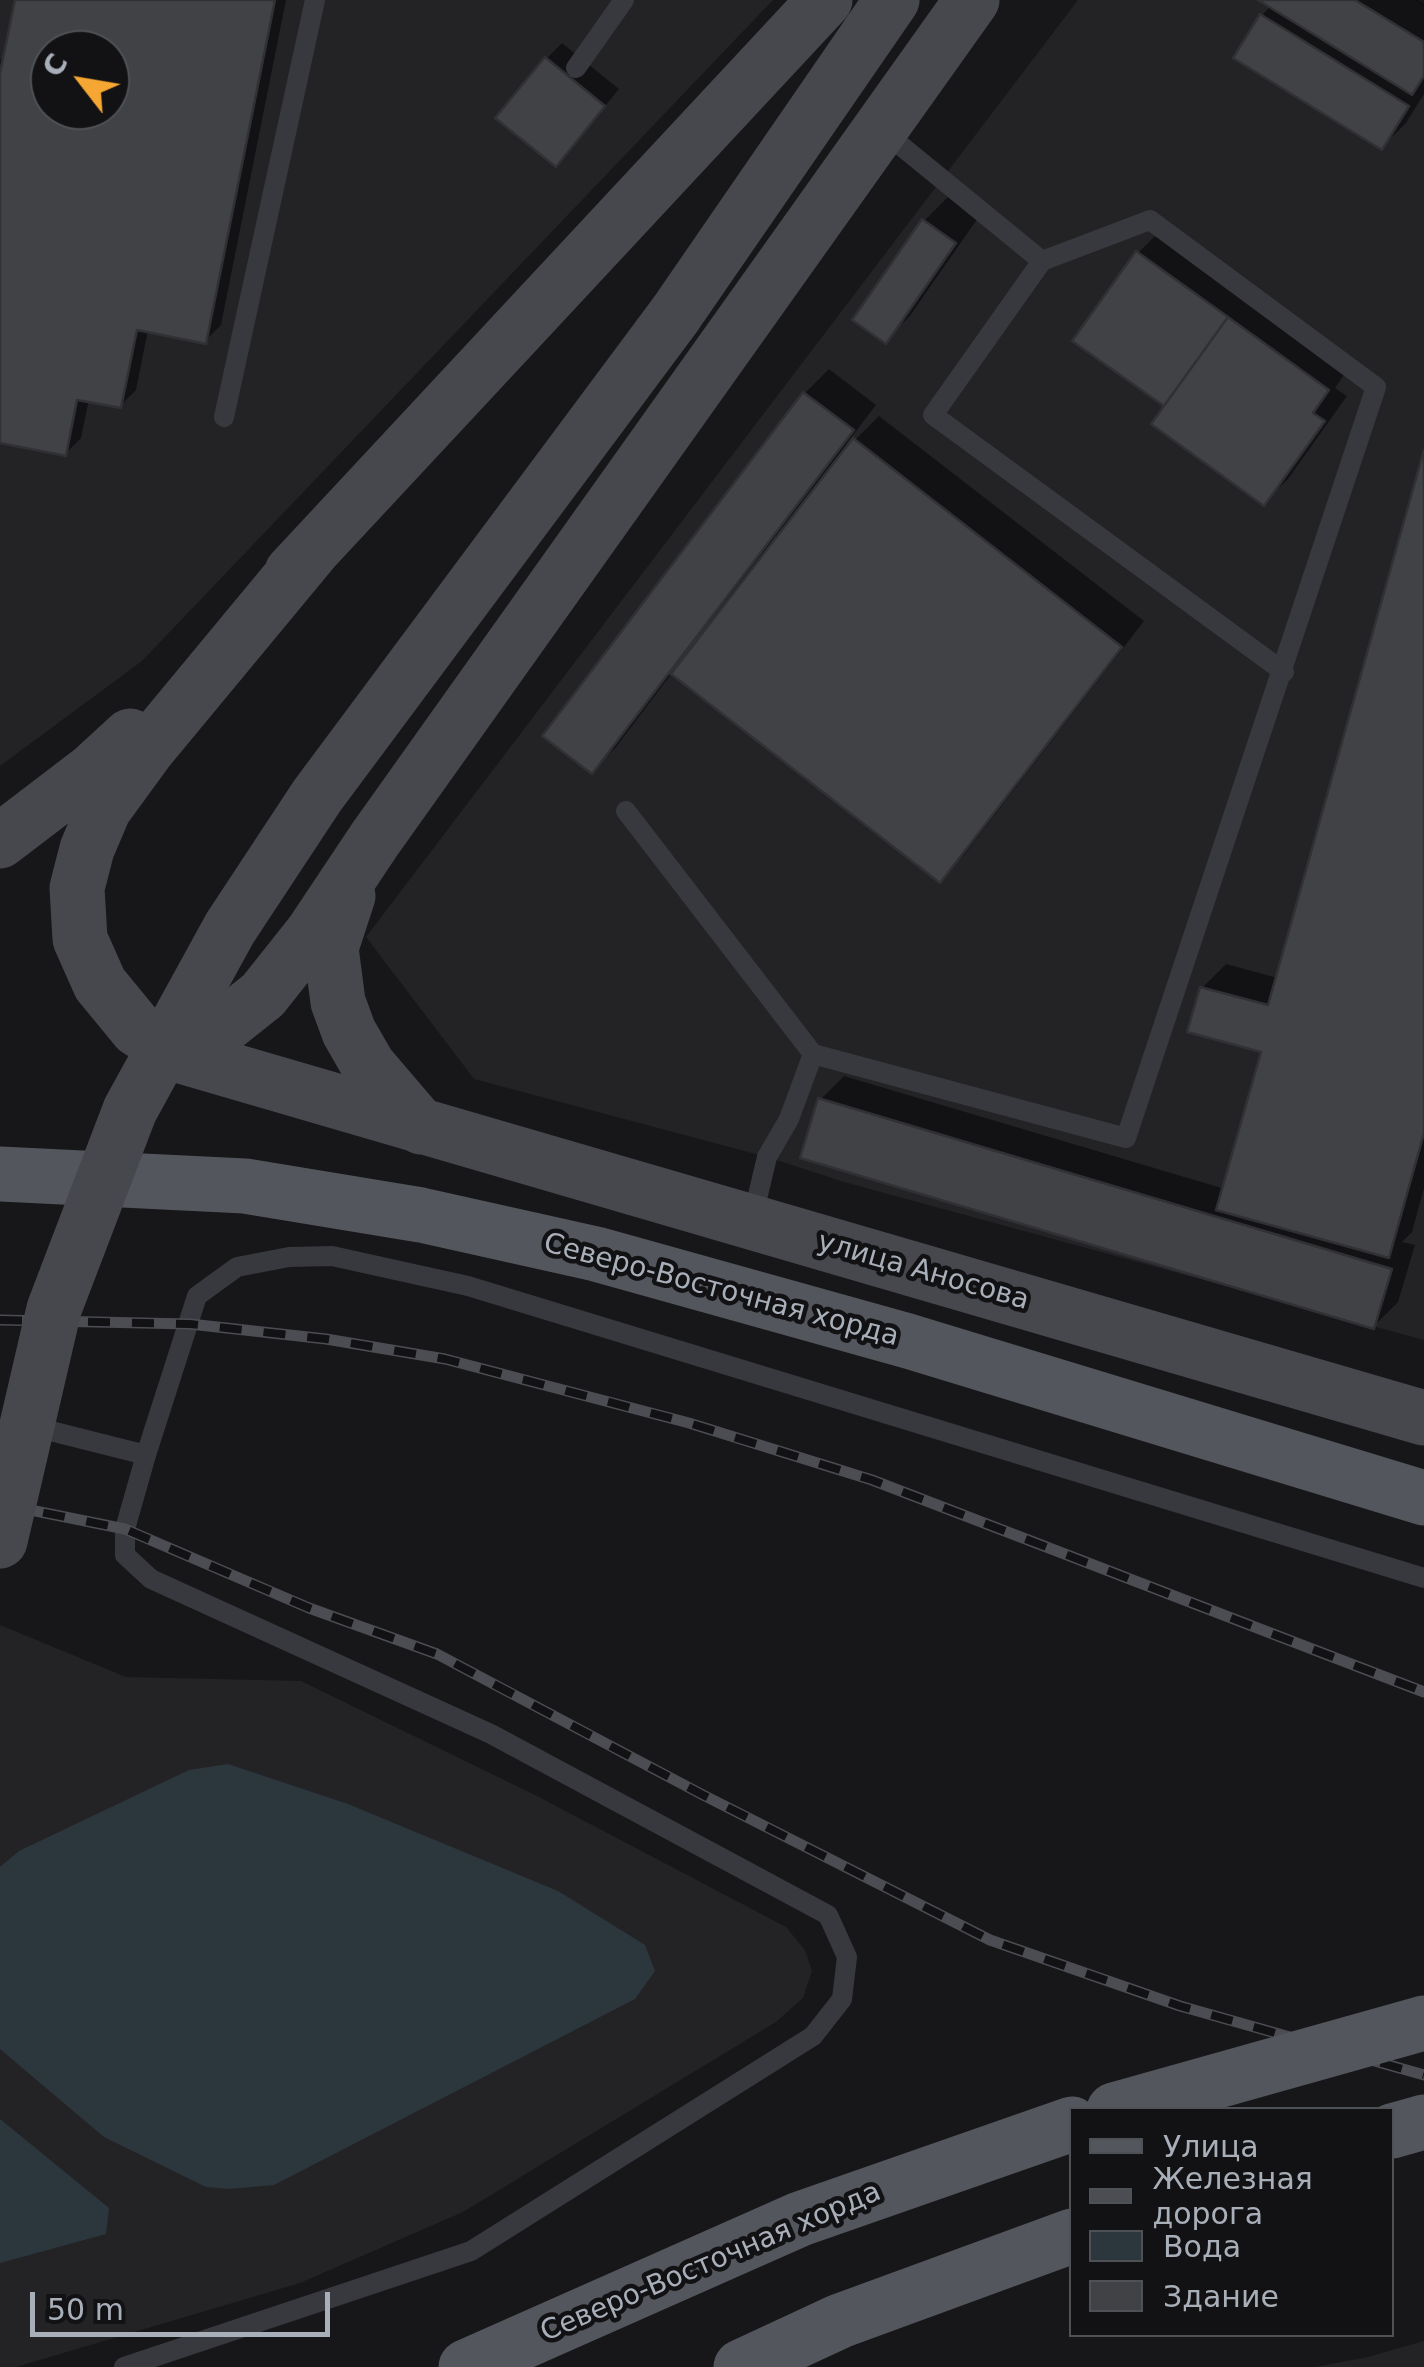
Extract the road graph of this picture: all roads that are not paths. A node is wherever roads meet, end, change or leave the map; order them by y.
1 (316, 0) edge
2 (624, 0) edge
3 (825, 0) edge
4 (892, 0) edge
5 (972, 0) edge
6 (576, 68) dead end
7 (881, 130) junction
8 (1042, 261) junction
9 (224, 417) dead end
10 (316, 546) junction
11 (1284, 672) junction
12 (626, 812) dead end
13 (375, 839) junction
14 (0, 841) edge
15 (812, 1054) junction
16 (178, 1056) junction
17 (422, 1127) junction
18 (0, 1174) edge
19 (751, 1222) junction
20 (1424, 1417) edge
21 (0, 1420) edge
22 (146, 1455) junction
23 (1424, 1498) edge
24 (0, 1541) edge
25 (1424, 1578) edge
26 (1424, 2024) edge
27 (1125, 2107) edge
28 (1424, 2122) edge
29 (1069, 2125) edge
30 (1394, 2130) edge
31 (1069, 2237) edge
32 (124, 2367) edge
33 (466, 2367) edge
34 (741, 2367) edge

1 - 9 lane
2 - 6 lane
3 - 10 street
4 - 24 street, bridge
5 - 7 street
7 - 8 lane
7 - 13 street
8 - 11 lane
8 - 11 lane
10 - 14 street
10 - 16 street, улица Аносова
11 - 15 lane
12 - 15 lane
13 - 16 street
13 - 17 street
15 - 19 lane
16 - 17 street, улица Аносова
17 - 19 street, улица Аносова
18 - 23 main road, Северо-Восточная хорда
19 - 20 street, улица Аносова
21 - 22 lane
22 - 25 lane
22 - 32 lane
26 - 27 main road, bridge
28 - 30 main road
29 - 33 main road, Северо-Восточная хорда
31 - 34 main road

